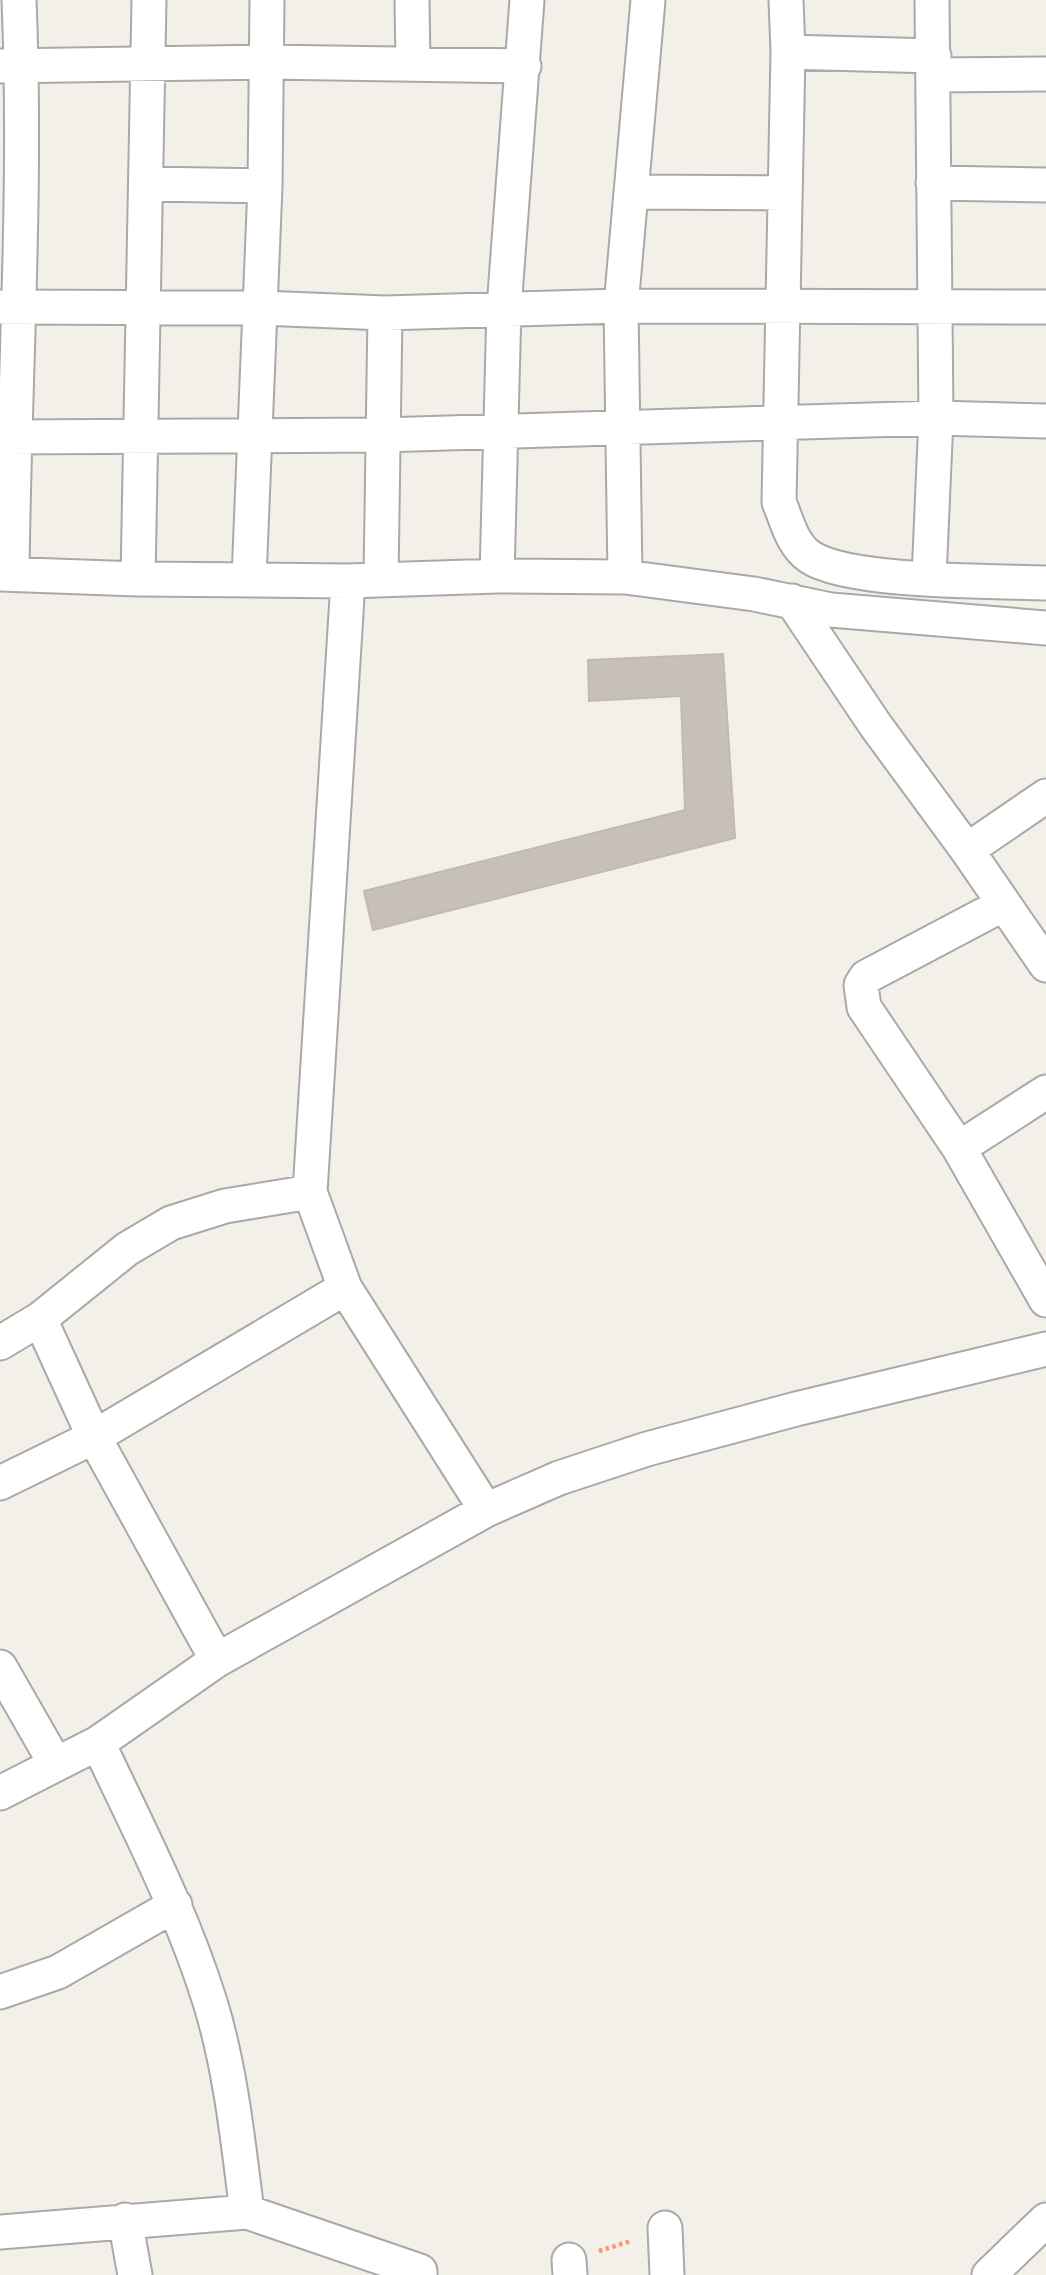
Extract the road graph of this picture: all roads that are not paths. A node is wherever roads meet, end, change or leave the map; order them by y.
1 (19, 0) edge
2 (149, 0) edge
3 (267, 0) edge
4 (412, 0) edge
5 (527, 0) edge
6 (648, 0) edge
7 (786, 0) edge
8 (932, 0) edge
9 (788, 52) junction
10 (267, 62) junction
11 (149, 63) junction
12 (413, 63) junction
13 (11, 66) edge
14 (524, 66) junction
15 (934, 66) junction
16 (1046, 74) edge
17 (933, 183) junction
18 (146, 184) junction
19 (12, 186) edge
20 (265, 186) junction
21 (1046, 186) edge
22 (631, 192) junction
23 (784, 193) junction
24 (621, 306) junction
25 (10, 307) edge
26 (1046, 307) edge
27 (144, 308) junction
28 (261, 308) junction
29 (936, 308) junction
30 (504, 309) junction
31 (782, 309) junction
32 (385, 313) junction
33 (936, 418) junction
34 (1046, 421) edge
35 (780, 425) junction
36 (623, 428) junction
37 (499, 431) junction
38 (140, 435) junction
39 (383, 435) junction
40 (254, 436) junction
41 (7, 437) edge
42 (6, 574) edge
43 (498, 576) junction
44 (625, 577) junction
45 (929, 578) junction
46 (138, 579) junction
47 (250, 579) junction
48 (381, 580) junction
49 (348, 581) junction
50 (1046, 583) edge
51 (792, 601) junction
52 (1046, 628) edge
53 (1046, 796) edge
54 (967, 850) junction
55 (1004, 904) junction
56 (1042, 951) edge
57 (1046, 1092) edge
58 (959, 1148) junction
59 (310, 1192) junction
60 (345, 1288) junction
61 (1046, 1300) edge
62 (40, 1319) junction
63 (0, 1343) edge
64 (1040, 1347) edge
65 (94, 1437) junction
66 (0, 1483) edge
67 (486, 1510) junction
68 (217, 1660) junction
69 (0, 1667) edge
70 (98, 1743) junction
71 (55, 1763) junction
72 (0, 1793) edge
73 (175, 1905) junction
74 (0, 1992) edge
75 (247, 2212) junction
76 (125, 2220) junction
77 (1046, 2220) edge
78 (665, 2228) road end
79 (0, 2232) edge
80 (135, 2275) edge
81 (420, 2275) edge
82 (667, 2275) edge
83 (989, 2275) edge

1 - 13 street
2 - 11 street
3 - 10 street
4 - 12 street
5 - 14 street
6 - 22 street
7 - 9 street
8 - 15 street
9 - 15 street
9 - 23 street
10 - 11 street
10 - 12 street
10 - 20 street
11 - 13 street
11 - 18 street
12 - 14 street
13 - 19 street
14 - 30 street
15 - 16 street
15 - 17 street
17 - 21 street
17 - 29 street
18 - 20 street
18 - 27 street
19 - 25 street
20 - 28 street
22 - 23 street
22 - 24 street
23 - 31 street
24 - 30 street
24 - 31 street
24 - 36 street
25 - 27 street
25 - 41 street
26 - 29 street
27 - 28 street
27 - 38 street
28 - 32 street
28 - 40 street
29 - 31 street
29 - 33 street
30 - 32 street
30 - 37 street
31 - 35 street
32 - 39 street
33 - 34 street
33 - 35 street
33 - 45 street
35 - 36 street
35 - 45 street
36 - 37 street
36 - 44 street
37 - 39 street
37 - 43 street
38 - 40 street
38 - 41 street
38 - 46 street
39 - 40 street
39 - 48 street
40 - 47 street
41 - 42 street
42 - 46 street
43 - 44 street
43 - 48 street
44 - 51 street
45 - 50 street
46 - 47 street
47 - 49 street
48 - 49 street
49 - 59 street
51 - 52 street
51 - 54 street
53 - 54 street
54 - 55 street
55 - 56 street
55 - 58 street
57 - 58 street
58 - 61 street
59 - 60 street
59 - 62 street
60 - 65 street
60 - 67 street
62 - 63 street
62 - 65 street
64 - 67 street
65 - 66 street
65 - 68 street
67 - 68 street
68 - 70 street
69 - 71 street
70 - 71 street
70 - 73 street
71 - 72 street
73 - 74 street
73 - 75 street
75 - 76 street
75 - 81 street
76 - 79 street
76 - 80 street
77 - 83 street
78 - 82 street

